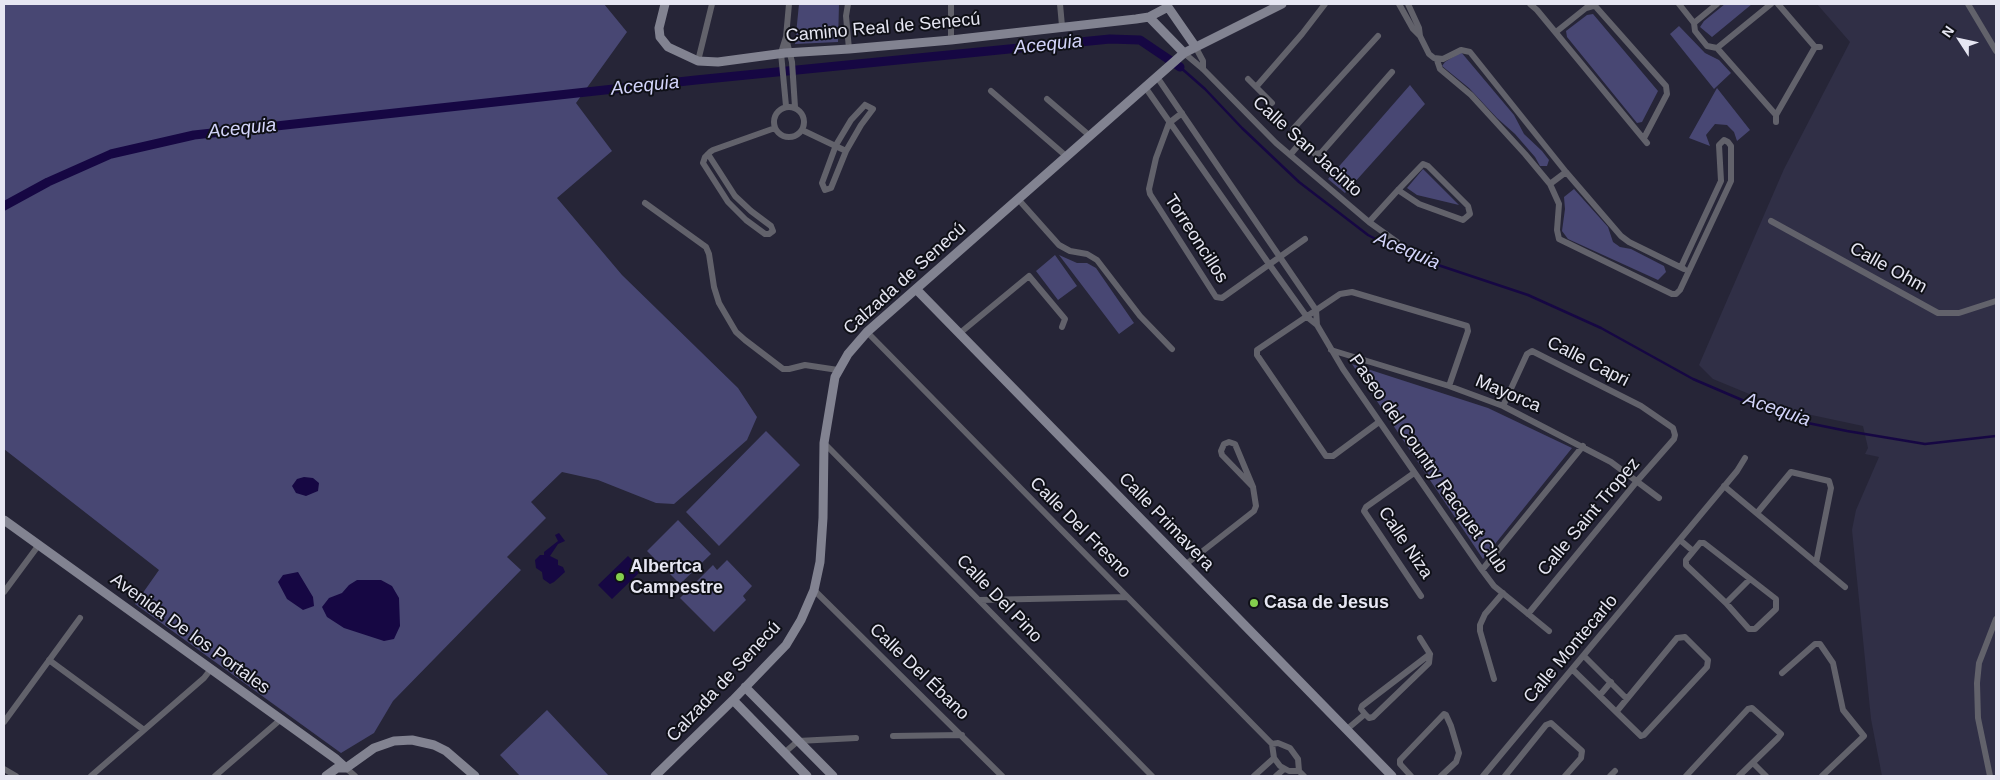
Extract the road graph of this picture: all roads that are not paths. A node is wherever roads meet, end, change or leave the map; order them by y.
1 (665, 4) edge
2 (712, 4) edge
3 (789, 4) edge
4 (848, 4) edge
5 (951, 4) edge
6 (1060, 4) edge
7 (1282, 4) edge
8 (1326, 4) edge
9 (1400, 4) edge
10 (1408, 4) edge
11 (1530, 4) edge
12 (1678, 4) edge
13 (1717, 4) edge
14 (1771, 4) edge
15 (1778, 4) edge
16 (1968, 4) edge
17 (1171, 5) edge
18 (1149, 17) junction
19 (1410, 17) junction
20 (1694, 22) junction
21 (1062, 26) junction
22 (1556, 32) junction
23 (1378, 36) dead end
24 (951, 40) junction
25 (1195, 46) junction
26 (1717, 48) junction
27 (849, 49) junction
28 (1996, 51) edge
29 (1184, 53) junction
30 (787, 56) junction
31 (1437, 60) junction
32 (698, 61) junction
33 (1203, 69) junction
34 (1392, 72) dead end
35 (1157, 77) junction
36 (1248, 79) dead end
37 (1145, 87) junction
38 (1256, 87) junction
39 (991, 91) dead end
40 (1048, 99) dead end
41 (1272, 103) dead end
42 (786, 106) junction
43 (795, 107) junction
44 (1182, 113) junction
45 (1169, 123) junction
46 (775, 128) junction
47 (802, 130) junction
48 (1090, 136) junction
49 (1301, 142) junction
50 (836, 146) junction
51 (846, 151) junction
52 (708, 154) junction
53 (1290, 155) junction
54 (1066, 156) junction
55 (1566, 172) junction
56 (1550, 184) junction
57 (1398, 190) junction
58 (735, 196) junction
59 (1018, 199) junction
60 (645, 202) dead end
61 (728, 202) junction
62 (1709, 207) junction
63 (1718, 211) junction
64 (1771, 221) dead end
65 (1369, 222) junction
66 (1305, 239) dead end
67 (1397, 242) dead end
68 (1280, 256) junction
69 (1269, 264) junction
70 (1681, 267) junction
71 (1689, 271) junction
72 (916, 289) junction
73 (1996, 301) edge
74 (1316, 310) junction
75 (1307, 317) junction
76 (1317, 325) junction
77 (1062, 327) dead end
78 (867, 332) junction
79 (960, 333) junction
80 (1172, 349) dead end
81 (1331, 350) junction
82 (838, 370) junction
83 (1450, 386) junction
84 (1503, 406) junction
85 (1379, 422) junction
86 (1674, 439) joint
87 (824, 443) junction
88 (1583, 446) junction
89 (1744, 458) dead end
90 (1414, 473) junction
91 (1638, 480) junction
92 (1724, 486) junction
93 (1253, 487) junction
94 (1659, 498) dead end
95 (1757, 513) junction
96 (4, 520) edge
97 (1680, 540) junction
98 (38, 546) junction
99 (1693, 551) junction
100 (1816, 563) junction
101 (1185, 565) junction
102 (1482, 570) junction
103 (1750, 579) junction
104 (1845, 587) dead end
105 (814, 590) junction
106 (4, 592) edge
107 (1503, 593) junction
108 (1421, 596) dead end
109 (1127, 597) junction
110 (980, 600) junction
111 (1726, 603) junction
112 (1528, 614) junction
113 (80, 618) dead end
114 (1996, 618) edge
115 (1549, 631) dead end
116 (1420, 638) dead end
117 (1430, 654) junction
118 (1584, 656) junction
119 (49, 660) junction
120 (211, 669) junction
121 (1573, 670) junction
122 (1782, 674) dead end
123 (1494, 680) dead end
124 (1610, 682) junction
125 (745, 688) junction
126 (1600, 695) junction
127 (1628, 699) junction
128 (733, 700) junction
129 (1617, 711) junction
130 (1365, 714) junction
131 (280, 720) junction
132 (4, 722) edge
133 (144, 730) junction
134 (1346, 730) junction
135 (962, 735) junction
136 (893, 736) dead end
137 (856, 738) dead end
138 (798, 741) junction
139 (1272, 744) junction
140 (784, 753) junction
141 (1274, 758) junction
142 (1753, 762) junction
143 (822, 765) junction
144 (4, 769) edge
145 (1284, 769) junction
146 (346, 772) edge
147 (1301, 774) edge
148 (1742, 775) edge
149 (16, 776) edge
150 (91, 776) edge
151 (214, 776) edge
152 (326, 776) edge
153 (355, 776) edge
154 (475, 776) edge
155 (655, 776) edge
156 (807, 776) edge
157 (833, 776) edge
158 (1002, 776) edge
159 (1152, 776) edge
160 (1254, 776) edge
161 (1276, 776) edge
162 (1392, 776) edge
163 (1411, 776) edge
164 (1441, 776) edge
165 (1483, 776) edge
166 (1505, 776) edge
167 (1565, 776) edge
168 (1686, 776) edge
169 (1766, 776) edge
170 (1822, 776) edge
171 (1990, 776) edge

1 - 32 street, Camino Real de Senecú
2 - 32 street
3 - 30 street
4 - 27 street
5 - 24 street
6 - 21 street
7 - 25 street, Calzada de Senecú
8 - 38 street
9 - 19 street
10 - 19 street
11 - 22 street
12 - 20 street
13 - 20 street
14 - 26 street
15 - 26 street
16 - 28 street
17 - 18 street
17 - 25 street
18 - 21 street, Camino Real de Senecú
18 - 29 street
19 - 31 street
20 - 26 street
21 - 24 street, Camino Real de Senecú
22 - 22 street
23 - 49 street
24 - 27 street, Camino Real de Senecú
25 - 29 street, Calzada de Senecú
25 - 33 street, Calle San Jacinto
27 - 30 street, Camino Real de Senecú
29 - 33 street, Calle San Jacinto
29 - 35 street, Calzada de Senecú
30 - 32 street, Camino Real de Senecú
30 - 42 street
30 - 43 street
31 - 55 street
31 - 56 street
33 - 53 street, Calle San Jacinto
34 - 49 street
35 - 37 street, Calzada de Senecú
35 - 44 street, Paseo del Country Racquet Club
36 - 38 street
37 - 45 street, Paseo del Country Racquet Club
37 - 48 street, Calzada de Senecú
38 - 41 street
39 - 54 street
40 - 48 street
42 - 43 street
42 - 46 street
43 - 47 street
44 - 45 street
44 - 68 street, Paseo del Country Racquet Club
45 - 69 street, Paseo del Country Racquet Club
45 - 69 street, Torreoncillos
46 - 47 street
46 - 52 street
47 - 50 street
48 - 54 street, Calzada de Senecú
49 - 53 street
50 - 51 street
50 - 51 street
50 - 51 street
52 - 58 street
52 - 61 street
53 - 65 street, Calle San Jacinto
54 - 59 street, Calzada de Senecú
55 - 56 street
55 - 70 street
56 - 71 street
57 - 57 street
57 - 65 street
58 - 61 street
58 - 61 street
59 - 72 street, Calzada de Senecú
59 - 80 street
60 - 82 street
62 - 63 street
62 - 63 street
62 - 70 street
63 - 71 street
64 - 73 street, Calle Ohm
65 - 67 street, Calle San Jacinto
66 - 68 street, Torreoncillos
68 - 69 street, Torreoncillos
68 - 74 street, Paseo del Country Racquet Club
69 - 75 street, Paseo del Country Racquet Club
70 - 71 street
72 - 78 street, Calzada de Senecú
72 - 79 street, Calle Primavera
74 - 75 street
74 - 76 street, Paseo del Country Racquet Club
74 - 83 street
75 - 76 street, Paseo del Country Racquet Club
75 - 85 street
76 - 81 street, Paseo del Country Racquet Club
77 - 79 street
78 - 82 street, Calzada de Senecú
78 - 109 street, Calle Del Fresno
79 - 101 street, Calle Primavera
81 - 83 street, Mayorca
81 - 85 street, Paseo del Country Racquet Club
82 - 87 street, Calzada de Senecú
83 - 84 street, Mayorca
84 - 86 street, Calle Capri
84 - 88 street, Mayorca
85 - 90 street, Paseo del Country Racquet Club
86 - 91 street, Calle Saint Tropez
87 - 105 street, Calzada de Senecú
87 - 110 street, Calle Del Pino
88 - 91 street, Mayorca
88 - 102 street
89 - 92 street, Calle Montecarlo
90 - 102 street, Paseo del Country Racquet Club
90 - 108 street, Calle Niza
91 - 94 street, Mayorca
91 - 112 street, Calle Saint Tropez
92 - 95 street
92 - 97 street, Calle Montecarlo
93 - 93 street
93 - 101 street
95 - 100 street
95 - 100 street
96 - 98 street, Avenida De los Portales
97 - 99 street
97 - 118 street, Calle Montecarlo
98 - 106 street
98 - 120 street, Avenida De los Portales
99 - 103 street
99 - 111 street
100 - 104 street
101 - 134 street, Calle Primavera
102 - 107 street, Paseo del Country Racquet Club
103 - 111 street
103 - 111 street
105 - 125 street, Calzada de Senecú
105 - 135 street, Calle Del Ébano
107 - 112 street, Paseo del Country Racquet Club
107 - 123 street
109 - 110 street
109 - 139 street, Calle Del Fresno
110 - 159 street, Calle Del Pino
112 - 115 street, Paseo del Country Racquet Club
113 - 119 street
114 - 171 street
116 - 117 street
117 - 130 street
117 - 130 street
118 - 121 street, Calle Montecarlo
118 - 124 street
119 - 132 street
119 - 133 street
120 - 131 street, Avenida De los Portales
120 - 133 street
121 - 126 street
121 - 165 street, Calle Montecarlo
122 - 170 street
124 - 126 street
124 - 127 street
125 - 128 street, Calzada de Senecú
125 - 138 street
126 - 129 street
127 - 129 street
127 - 129 street
128 - 140 street
128 - 155 street, Calzada de Senecú
130 - 134 street
131 - 146 street, Avenida De los Portales
131 - 151 street
133 - 150 street
134 - 162 street, Calle Primavera
135 - 136 street
135 - 158 street, Calle Del Ébano
137 - 138 street
138 - 140 street
138 - 143 street
139 - 141 street
139 - 147 street, Calle Del Fresno
140 - 156 street
141 - 145 street
141 - 160 street
142 - 148 street
142 - 168 street
142 - 169 street
143 - 156 street
143 - 157 street
144 - 149 street
145 - 147 street, Calle Del Fresno
145 - 161 street
146 - 152 street
146 - 153 street, Avenida De los Portales
146 - 154 street
163 - 164 street
166 - 167 street

